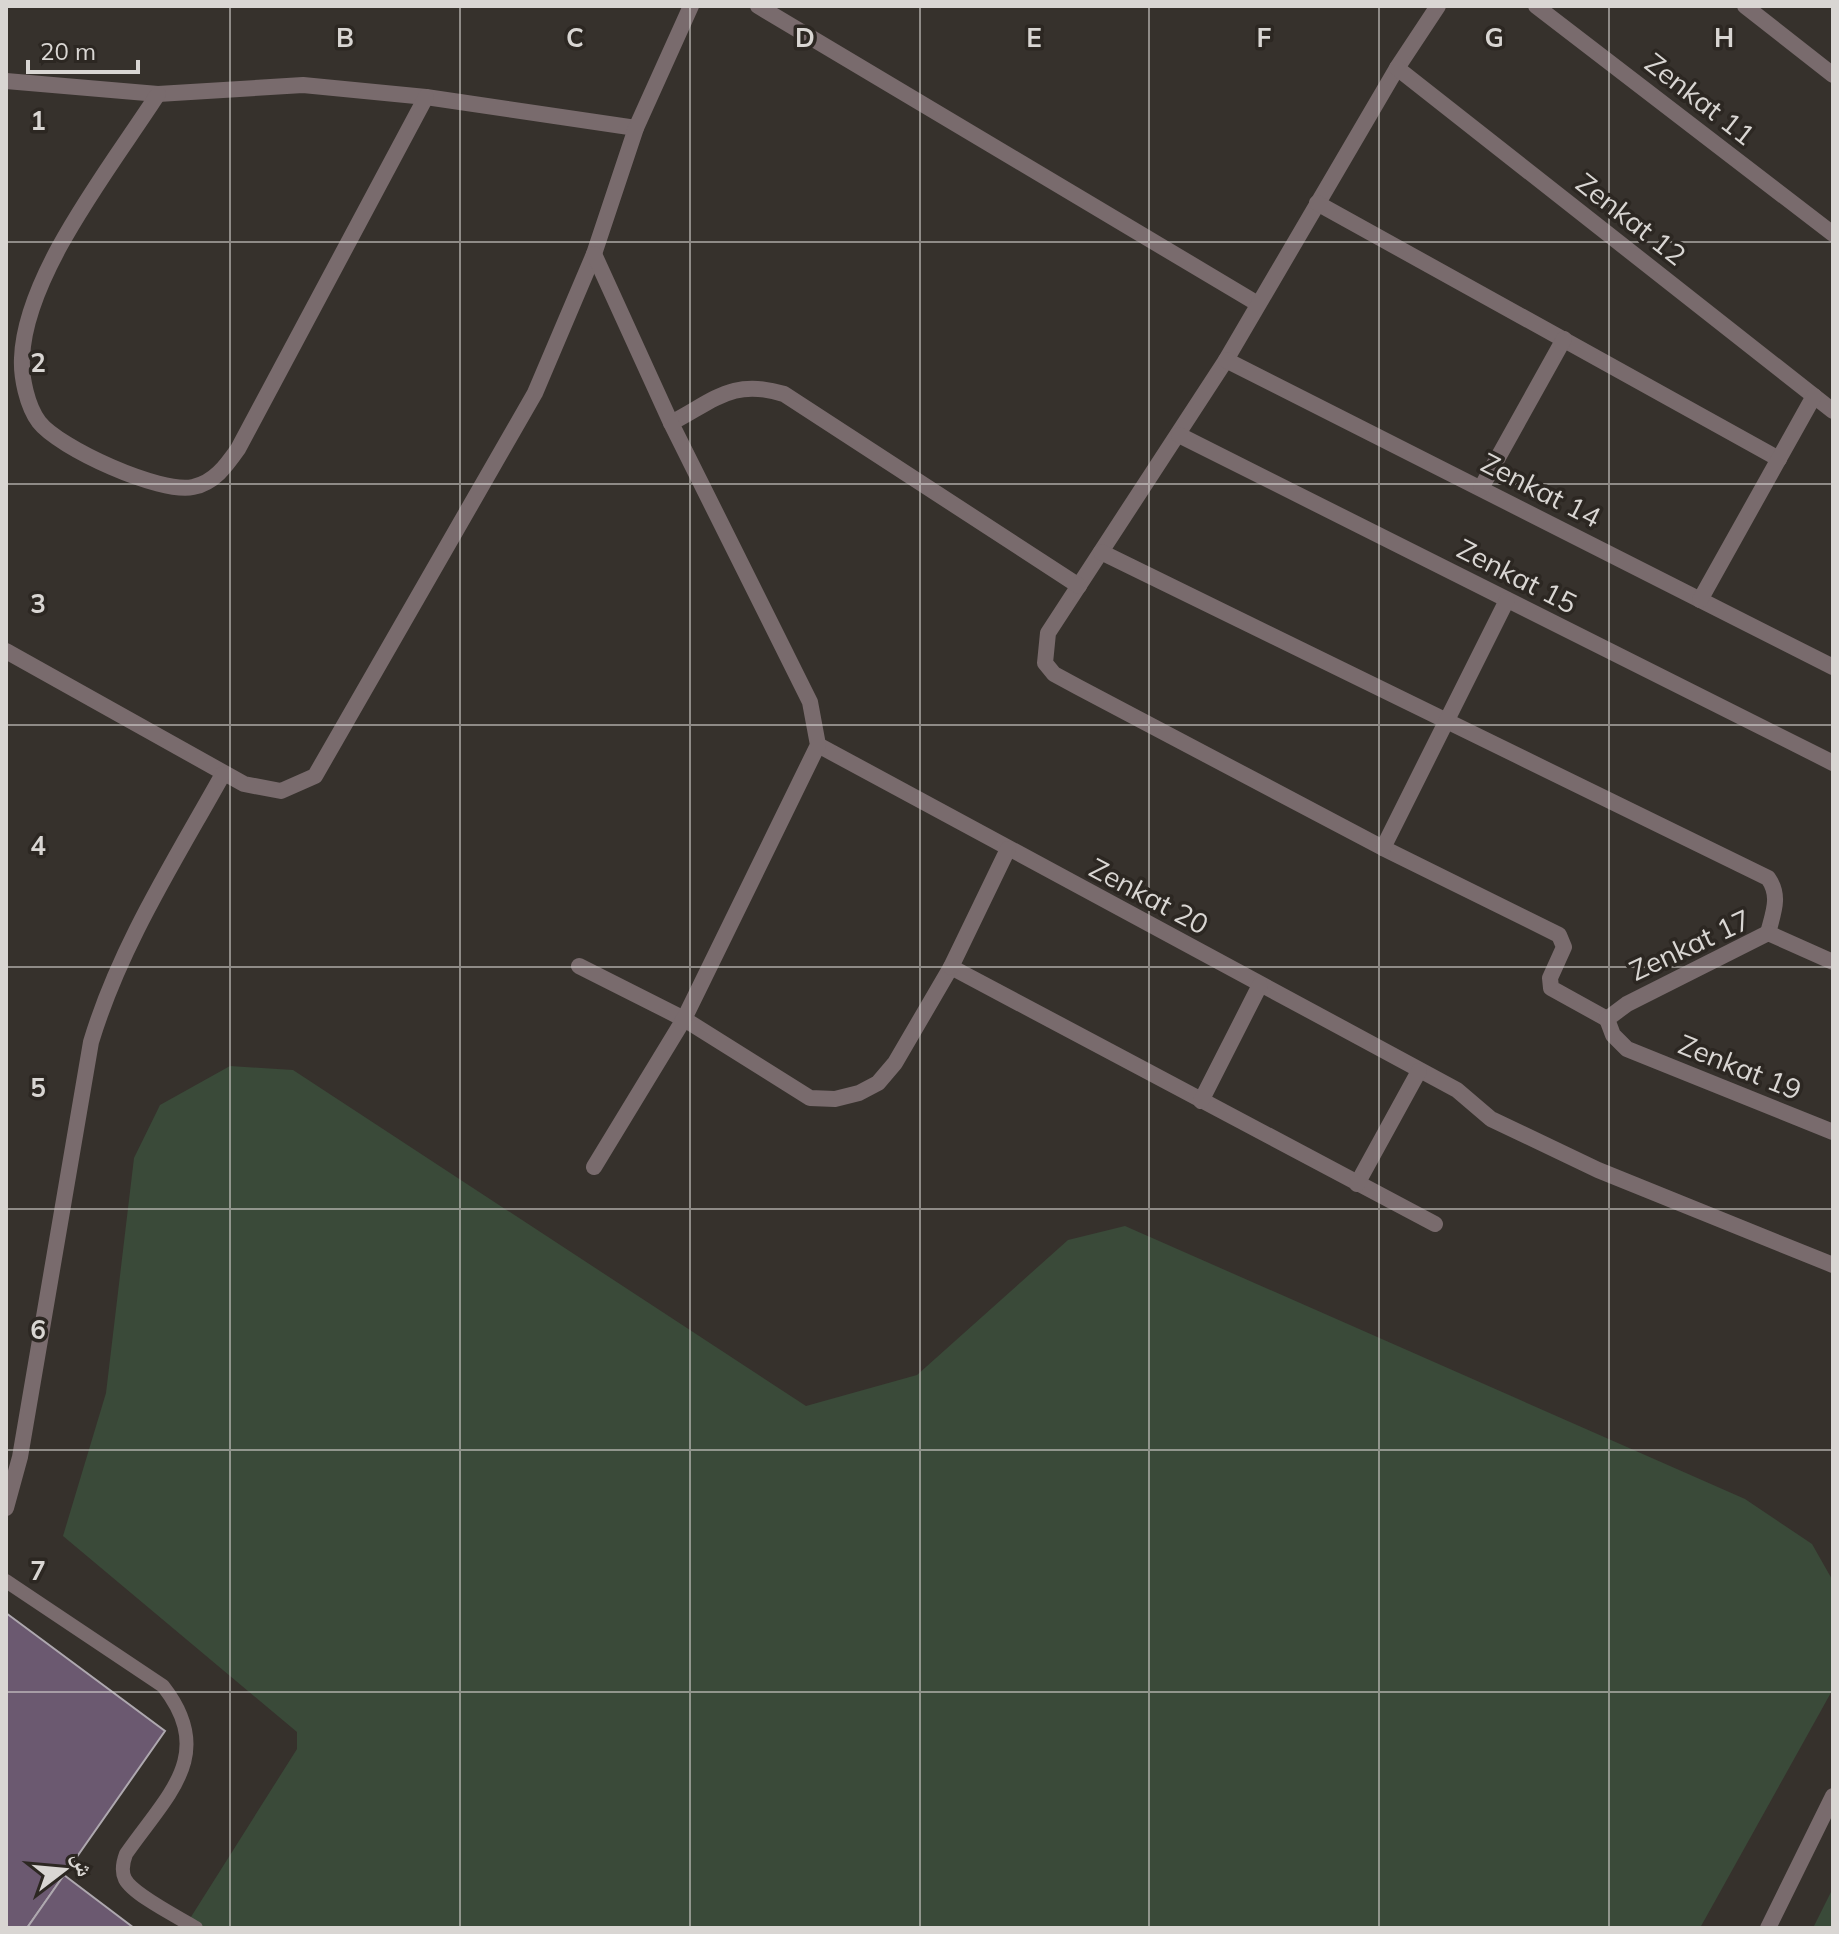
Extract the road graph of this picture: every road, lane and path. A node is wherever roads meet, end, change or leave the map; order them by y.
1 (691, 6) edge
2 (758, 6) edge
3 (1438, 6) edge
4 (1536, 6) edge
5 (1745, 6) edge
6 (1397, 68) junction
7 (1833, 75) edge
8 (6, 81) edge
9 (158, 94) junction
10 (426, 97) junction
11 (636, 128) junction
12 (1317, 203) junction
13 (1833, 234) edge
14 (594, 254) junction
15 (1258, 304) junction
16 (1564, 339) junction
17 (1226, 360) junction
18 (1814, 396) junction
19 (1833, 411) edge
20 (671, 423) junction
21 (1179, 435) junction
22 (1779, 459) junction
23 (1481, 488) junction
24 (1101, 552) junction
25 (1079, 586) junction
26 (1507, 600) junction
27 (1700, 600) junction
28 (6, 651) edge
29 (1833, 667) edge
30 (1445, 721) junction
31 (818, 745) junction
32 (1833, 763) edge
33 (223, 774) junction
34 (1383, 848) junction
35 (1008, 849) junction
36 (1768, 933) junction
37 (1833, 962) edge
38 (579, 966) dead end
39 (951, 967) junction
40 (1260, 985) junction
41 (684, 1019) junction
42 (1607, 1019) junction
43 (1419, 1071) junction
44 (1201, 1101) junction
45 (1833, 1132) edge
46 (594, 1167) dead end
47 (1357, 1184) junction
48 (1435, 1224) dead end
49 (1833, 1265) edge
50 (6, 1508) edge
51 (6, 1581) edge
52 (1833, 1796) edge
53 (196, 1928) edge
54 (1768, 1928) edge

1 - 11 street
2 - 15 street
3 - 6 street
4 - 13 street, Zenkat 11
5 - 7 street
6 - 12 street
6 - 18 street, Zenkat 12
8 - 9 street
9 - 10 street
9 - 10 street
10 - 11 street
11 - 14 street
12 - 15 street
12 - 16 street
14 - 20 street
14 - 33 street
15 - 17 street
16 - 22 street
16 - 23 street
17 - 21 street
17 - 23 street, Zenkat 14
18 - 19 street, Zenkat 12
18 - 22 street
20 - 25 street
20 - 31 street
21 - 24 street
21 - 26 street, Zenkat 15
22 - 27 street
23 - 27 street, Zenkat 14
24 - 25 street
24 - 30 street
25 - 34 street
26 - 30 street
26 - 32 street, Zenkat 15
27 - 29 street, Zenkat 14
28 - 33 street
30 - 34 street
30 - 36 street
31 - 35 street, Zenkat 20
31 - 41 street
33 - 50 street
34 - 42 street
35 - 39 street
35 - 40 street, Zenkat 20
36 - 37 street, Zenkat 17
36 - 42 street, Zenkat 17
38 - 41 street
39 - 41 street
39 - 44 street
40 - 43 street, Zenkat 20
40 - 44 street
41 - 46 street
42 - 45 street, Zenkat 19
43 - 47 street
43 - 49 street, Zenkat 20
44 - 47 street
47 - 48 street
51 - 53 lane
52 - 54 street

